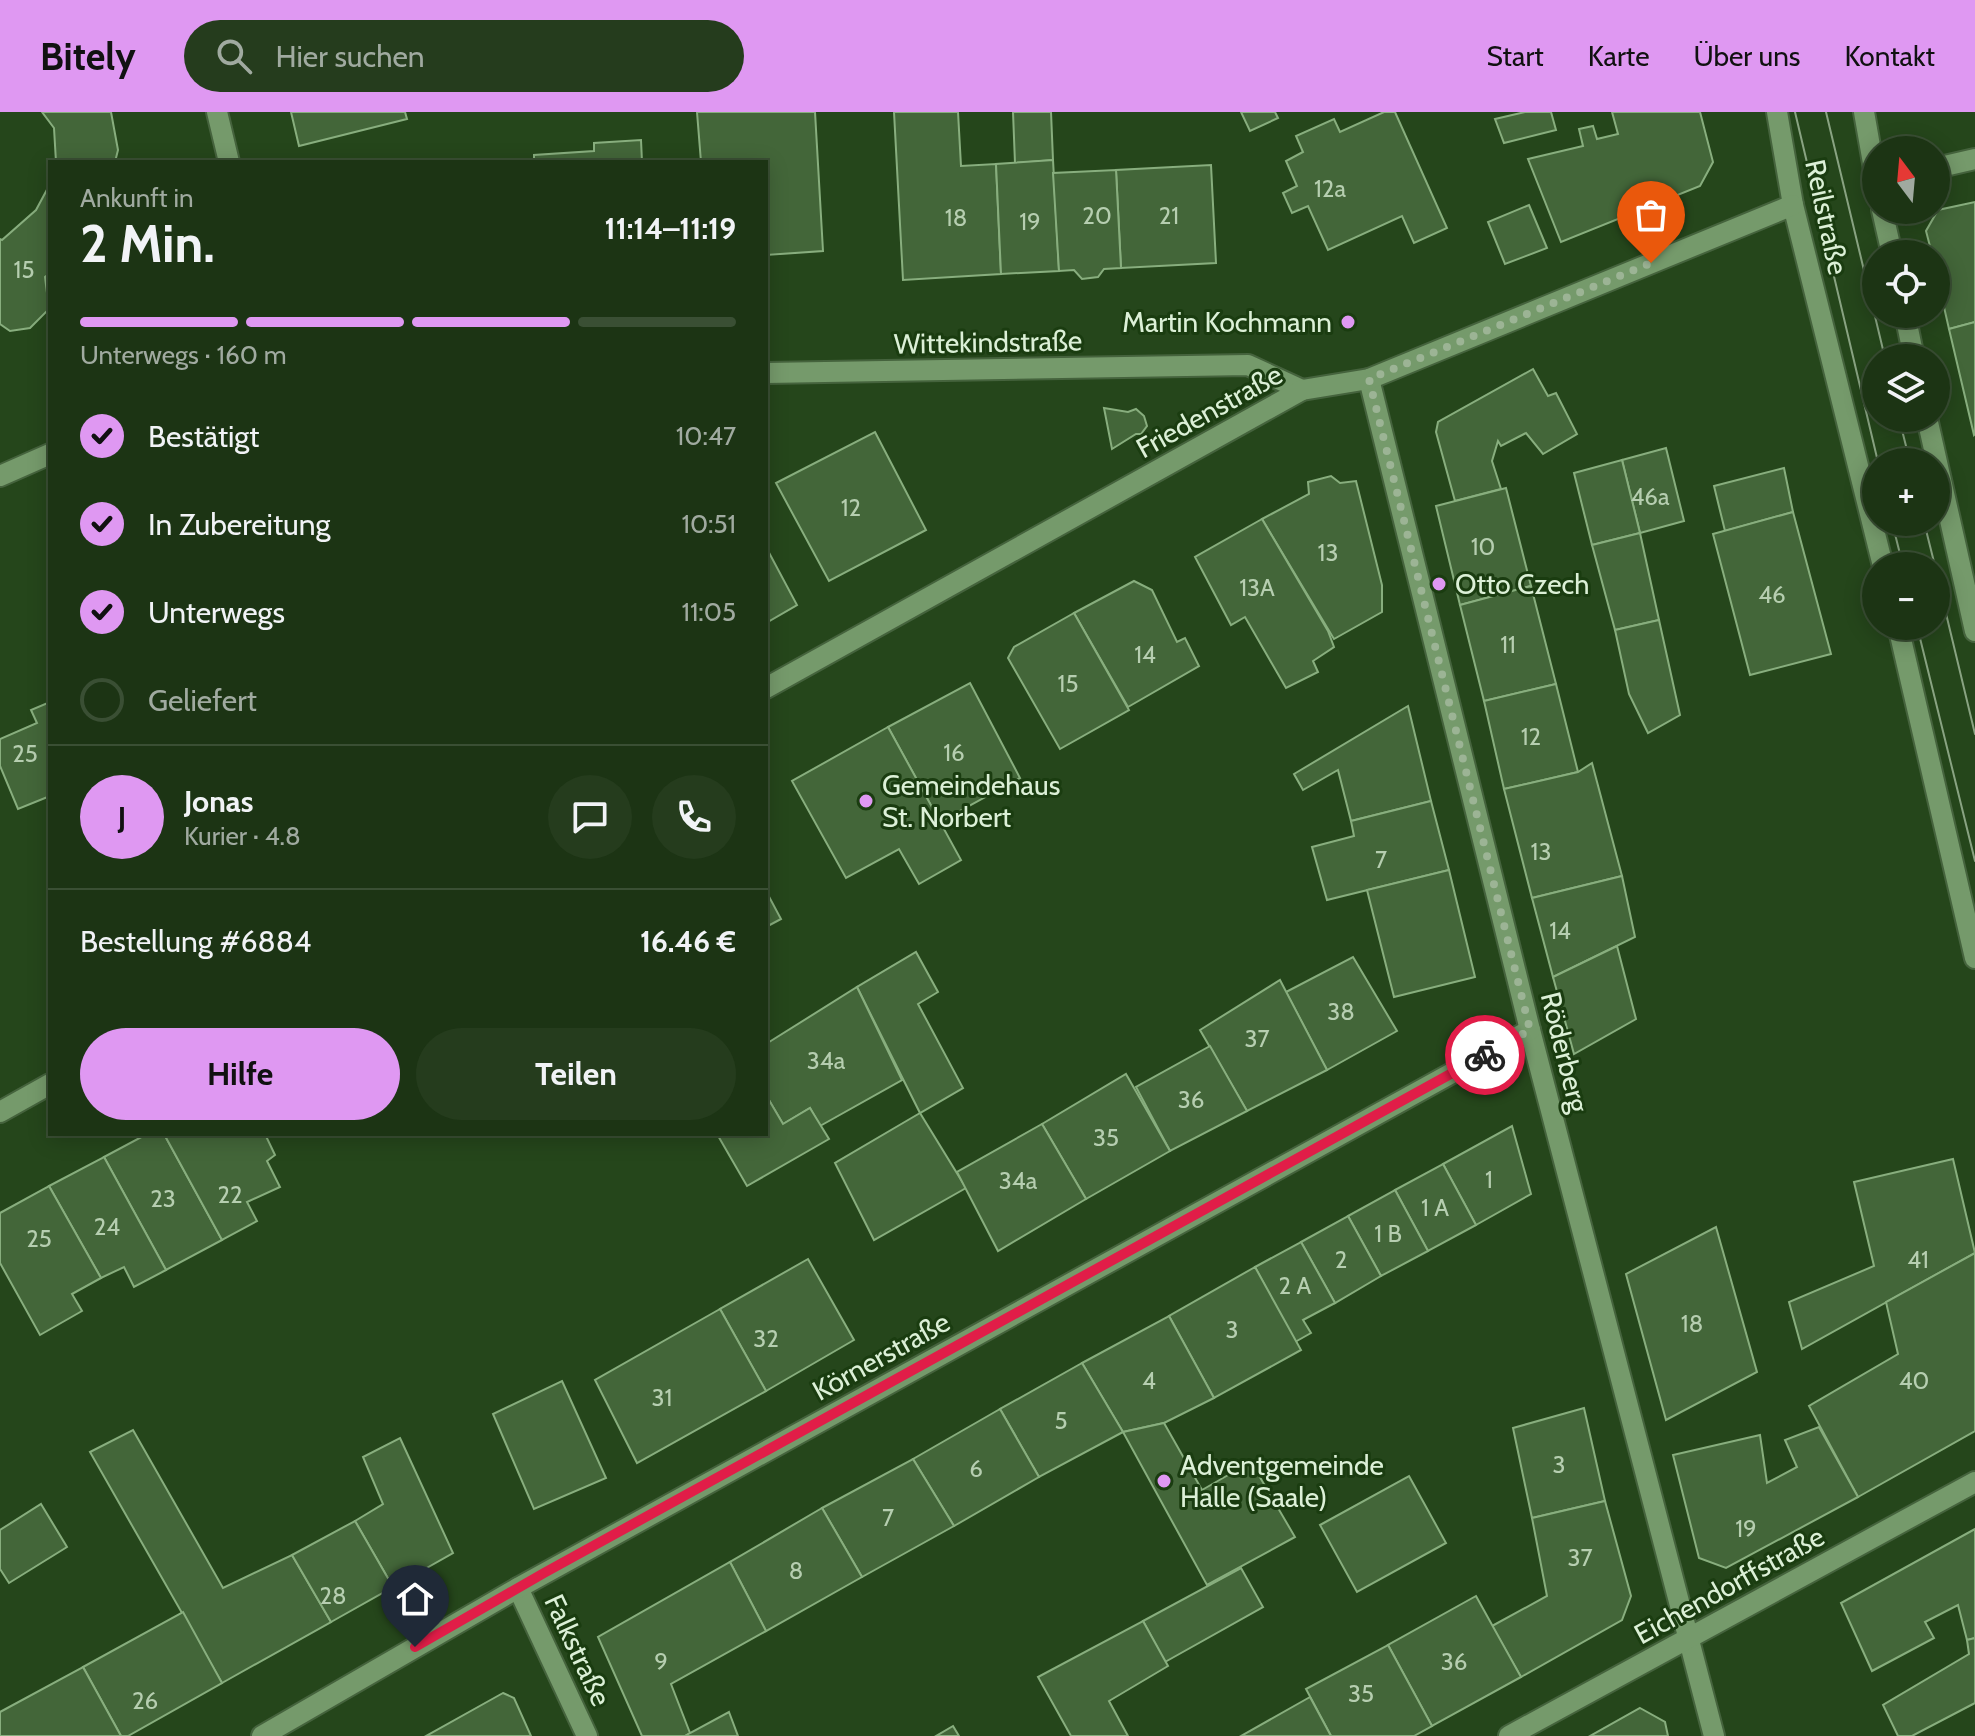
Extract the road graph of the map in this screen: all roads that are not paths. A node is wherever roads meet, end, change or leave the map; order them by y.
1 (217, 112) edge
2 (1777, 112) edge
3 (1864, 112) edge
4 (1868, 136) edge
5 (1975, 159) edge
6 (229, 160) edge
7 (1950, 165) edge
8 (1793, 205) junction
9 (768, 373) edge
10 (1369, 379) junction
11 (1302, 390) junction
12 (1930, 432) edge
13 (48, 455) edge
14 (0, 476) edge
15 (1880, 552) edge
16 (1975, 631) edge
17 (1901, 640) edge
18 (768, 687) edge
19 (1975, 958) edge
20 (1530, 1030) junction
21 (48, 1085) edge
22 (0, 1112) edge
23 (1975, 1482) edge
24 (518, 1588) junction
25 (1688, 1639) junction
26 (262, 1736) edge
27 (587, 1736) edge
28 (1509, 1736) edge
29 (1714, 1736) edge

1 - 6 street
2 - 8 street, Reilstraße
3 - 4 street, Reilstraße
5 - 7 street
8 - 10 street, Friedenstraße
8 - 15 street, Reilstraße
9 - 11 street, Wittekindstraße
10 - 11 street, Friedenstraße
10 - 20 street, Röderberg
11 - 18 street, Friedenstraße
12 - 16 street
13 - 14 street
17 - 19 street
20 - 24 street, Körnerstraße
20 - 25 street, Röderberg
21 - 22 street
23 - 25 street, Eichendorffstraße
24 - 26 street, Körnerstraße
24 - 27 street, Falkstraße
25 - 28 street, Eichendorffstraße
25 - 29 street, Röderberg

